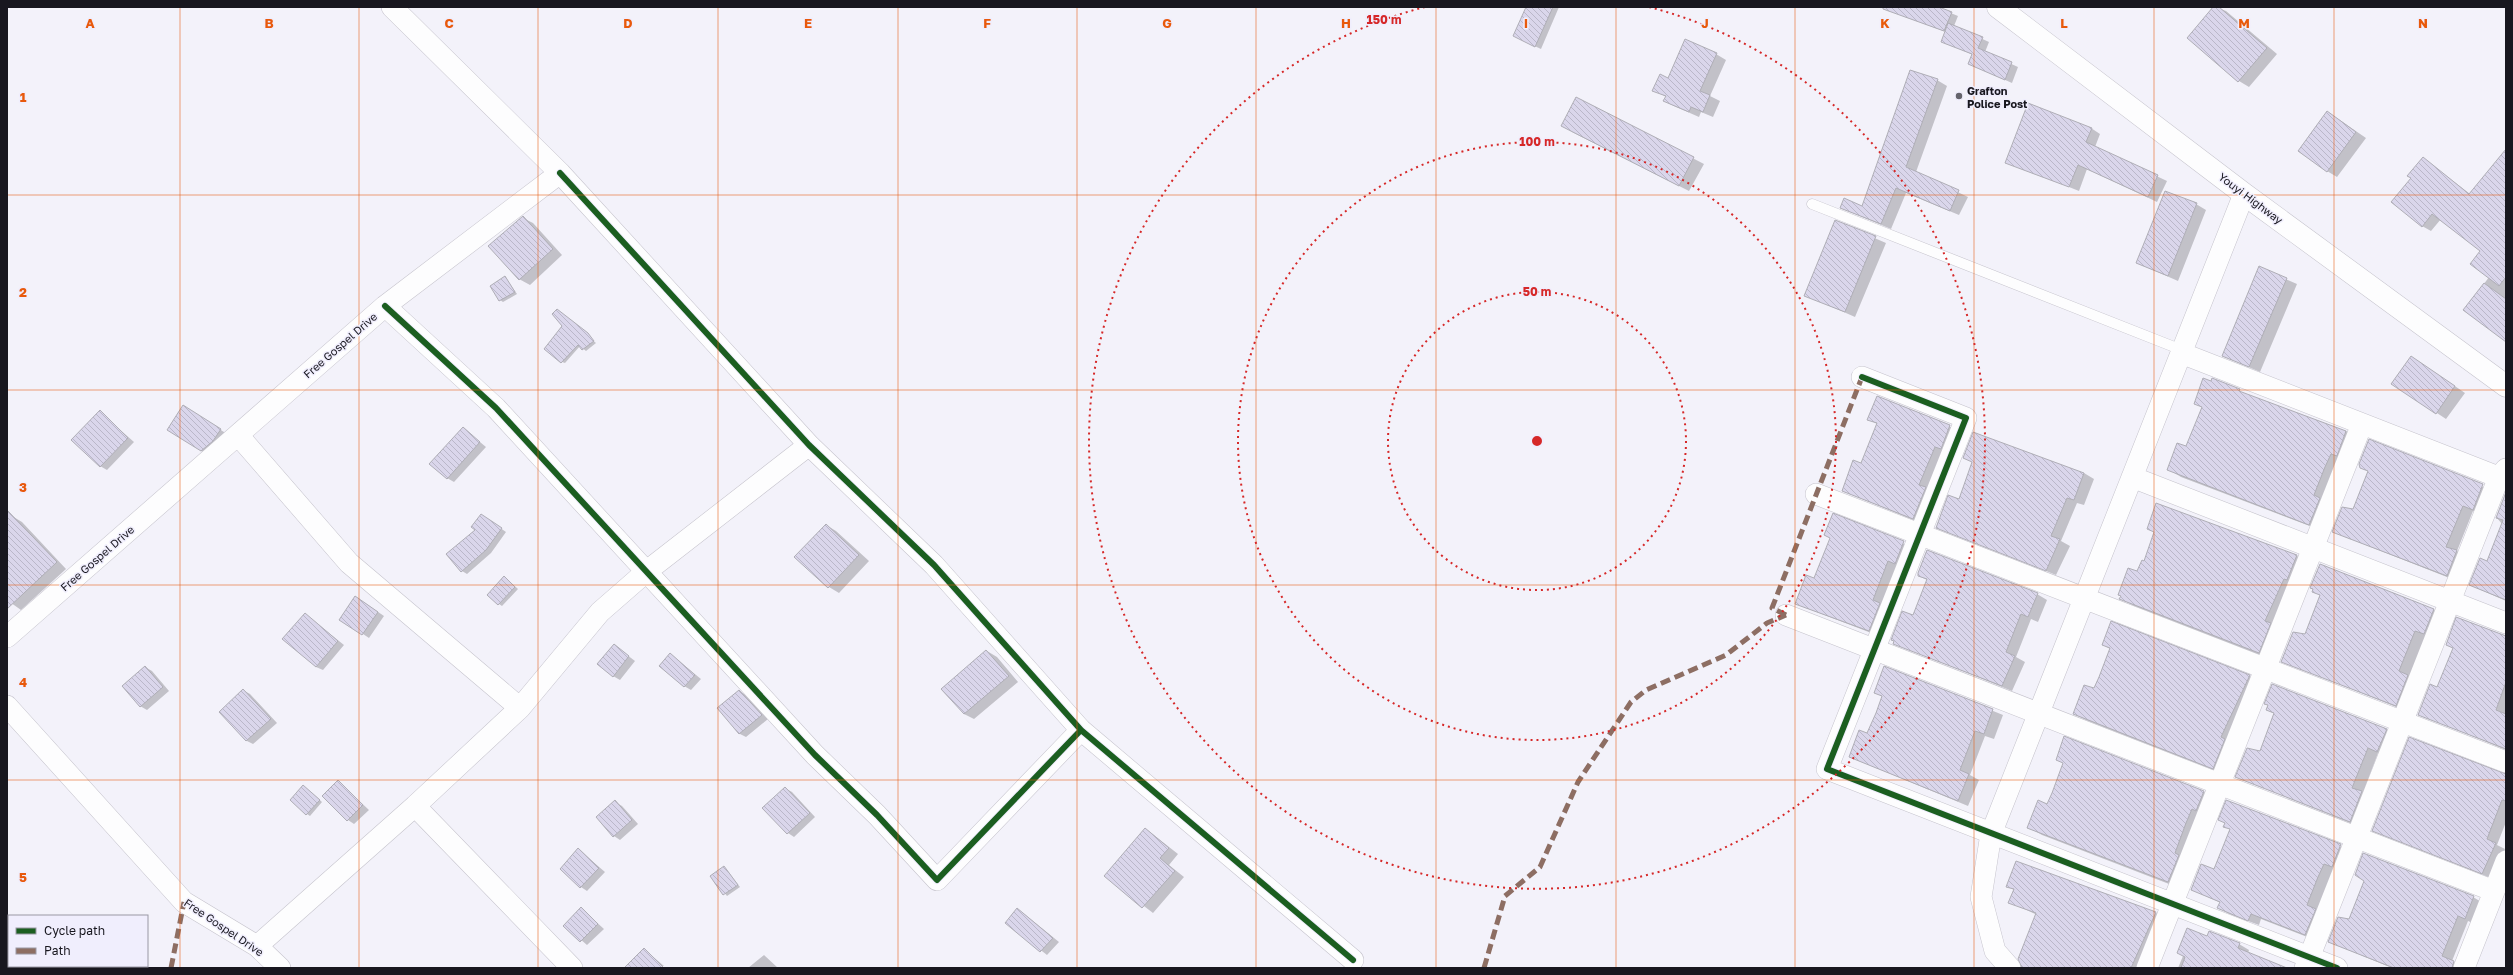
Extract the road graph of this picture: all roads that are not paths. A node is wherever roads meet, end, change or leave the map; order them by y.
1 (392, 7) edge
2 (1998, 7) edge
3 (560, 173) junction
4 (2244, 194) junction
5 (1812, 204) dead end
6 (385, 306) junction
7 (2182, 352) junction
8 (1862, 378) dead end
9 (2506, 386) edge
10 (2362, 424) junction
11 (238, 435) junction
12 (809, 445) junction
13 (2504, 475) edge
14 (2132, 477) junction
15 (1816, 494) dead end
16 (1920, 533) junction
17 (2313, 548) junction
18 (647, 571) junction
19 (2085, 597) junction
20 (2450, 601) junction
21 (1786, 615) dead end
22 (2506, 623) edge
23 (7, 637) edge
24 (1874, 650) junction
25 (2266, 668) junction
26 (7, 706) edge
27 (520, 708) junction
28 (2039, 714) junction
29 (2402, 722) junction
30 (1081, 730) junction
31 (2506, 762) edge
32 (2220, 784) junction
33 (415, 806) junction
34 (1991, 834) junction
35 (2357, 838) junction
36 (2506, 861) edge
37 (2494, 891) junction
38 (2173, 904) junction
39 (257, 946) junction
40 (1353, 960) dead end
41 (2307, 963) edge
42 (280, 968) edge
43 (572, 968) edge
44 (2010, 968) edge
45 (2147, 968) edge
46 (2337, 968) edge
47 (2464, 968) edge

1 - 3 street
2 - 4 main road, Youyi Highway
3 - 6 street, Free Gospel Drive
3 - 12 street
4 - 7 street
4 - 9 main road, Youyi Highway
5 - 7 lane
6 - 11 street, Free Gospel Drive
6 - 18 street
7 - 10 street
7 - 14 street
8 - 16 street
10 - 13 street
10 - 17 street
11 - 23 street, Free Gospel Drive
11 - 27 street
12 - 18 street
12 - 30 street
13 - 20 street
14 - 17 street
14 - 19 street
15 - 16 street
16 - 19 street
16 - 24 street
17 - 20 street
17 - 25 street
18 - 27 street
18 - 30 street
19 - 25 street
19 - 28 street
20 - 22 street
20 - 29 street
21 - 24 street
24 - 28 street
24 - 34 street
25 - 29 street
25 - 32 street
26 - 39 street, Free Gospel Drive
27 - 33 street
28 - 32 street
28 - 34 street
29 - 31 street
29 - 35 street
30 - 40 street
32 - 35 street
32 - 38 street
33 - 39 street
33 - 43 street
34 - 38 street
34 - 44 street
35 - 37 street
35 - 41 street
36 - 37 street
37 - 47 street
38 - 41 street
38 - 45 street
39 - 42 street, Free Gospel Drive
41 - 46 street

